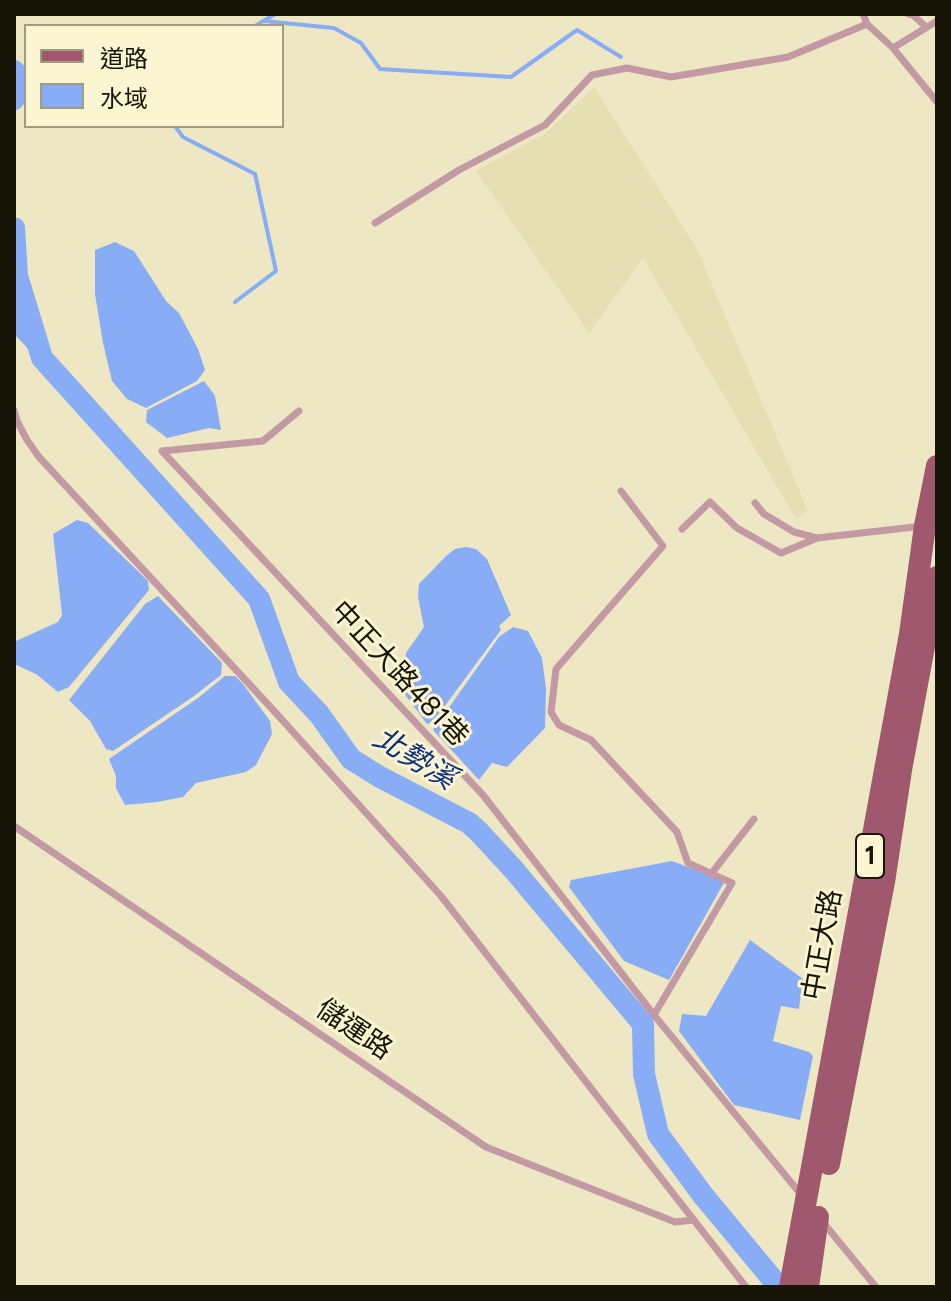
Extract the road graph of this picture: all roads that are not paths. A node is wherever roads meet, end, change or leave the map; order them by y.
1 (863, 14) edge
2 (908, 14) edge
3 (937, 21) edge
4 (867, 24) junction
5 (926, 27) junction
6 (893, 48) junction
7 (937, 102) edge
8 (375, 223) dead end
9 (14, 410) edge
10 (299, 411) dead end
11 (937, 466) edge
12 (621, 491) dead end
13 (755, 503) dead end
14 (925, 526) junction
15 (682, 529) dead end
16 (817, 538) junction
17 (937, 577) edge
18 (910, 675) junction
19 (754, 819) dead end
20 (14, 826) edge
21 (711, 874) junction
22 (654, 1015) junction
23 (812, 1209) junction
24 (694, 1220) junction
25 (806, 1248) junction
26 (746, 1287) edge
27 (790, 1287) edge
28 (808, 1287) edge
29 (876, 1287) edge

1 - 4 lane
2 - 5 lane
3 - 5 lane
4 - 6 lane
4 - 8 lane
5 - 6 lane
6 - 7 lane
9 - 24 lane
10 - 22 lane, 中正大路481巷
11 - 14 main road, 中正大路 / 1
12 - 21 lane
13 - 16 lane
14 - 16 lane
14 - 18 main road, 中正大路 / 1
15 - 16 lane
17 - 18 main road, 中正大路 / 1
18 - 23 main road, 中正大路 / 1
19 - 21 lane
20 - 24 lane, 儲運路
21 - 22 lane
22 - 23 lane, 中正大路481巷
23 - 25 main road, 中正大路 / 1
23 - 29 lane, 中正大路481巷
24 - 26 lane
25 - 27 main road, 1
25 - 28 main road, 1

